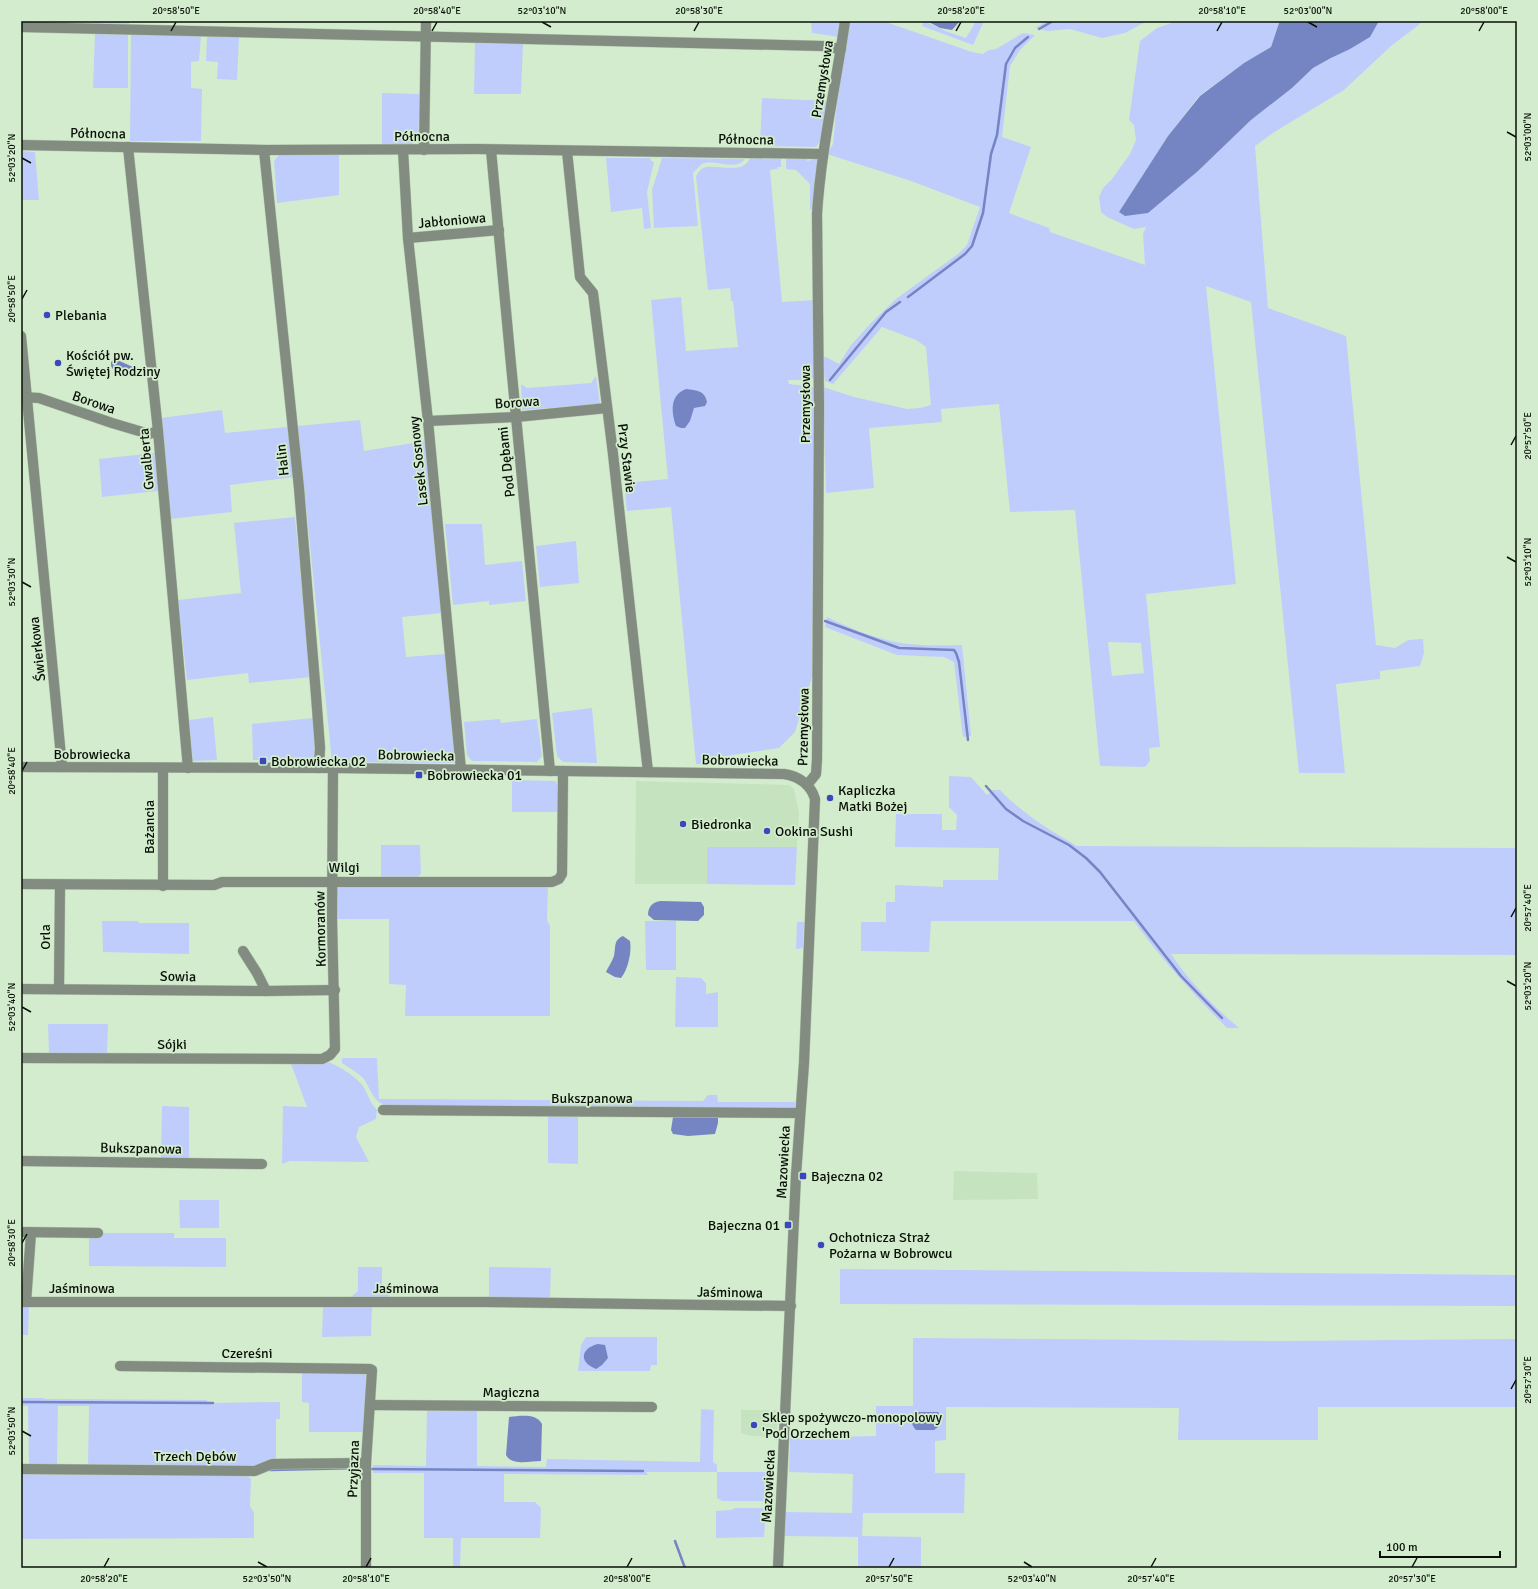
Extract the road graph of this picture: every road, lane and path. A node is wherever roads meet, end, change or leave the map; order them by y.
1 (426, 21) edge
2 (845, 21) edge
3 (21, 27) edge
4 (426, 38) junction
5 (841, 49) junction
6 (21, 145) edge
7 (128, 147) junction
8 (264, 150) junction
9 (403, 150) junction
10 (424, 150) junction
11 (491, 150) junction
12 (567, 151) junction
13 (823, 154) junction
14 (499, 230) junction
15 (408, 238) junction
16 (21, 336) edge
17 (24, 397) edge
18 (607, 408) junction
19 (516, 416) junction
20 (428, 422) junction
21 (158, 431) junction
22 (21, 767) edge
23 (62, 767) junction
24 (163, 768) junction
25 (188, 768) junction
26 (319, 768) junction
27 (333, 768) junction
28 (461, 770) junction
29 (550, 771) junction
30 (563, 771) junction
31 (648, 772) junction
32 (807, 785) junction
33 (333, 881) junction
34 (21, 884) edge
35 (60, 885) junction
36 (163, 886) junction
37 (243, 951) dead end
38 (21, 989) edge
39 (59, 989) junction
40 (334, 990) junction
41 (266, 991) junction
42 (21, 1058) edge
43 (322, 1059) joint
44 (383, 1110) dead end
45 (800, 1113) junction
46 (21, 1161) edge
47 (262, 1164) dead end
48 (26, 1232) edge
49 (98, 1233) dead end
50 (24, 1302) edge
51 (791, 1306) junction
52 (120, 1366) dead end
53 (372, 1370) joint
54 (370, 1405) junction
55 (652, 1407) dead end
56 (366, 1463) junction
57 (21, 1469) edge
58 (366, 1568) edge
59 (778, 1568) edge

1 - 4 street
2 - 5 street, Przemysłowa
3 - 4 street
4 - 5 street
4 - 10 street
5 - 13 street, Przemysłowa
6 - 7 street, Północna
7 - 8 street, Północna
7 - 21 street, Gwalberta
8 - 9 street, Północna
8 - 26 street, Halin
9 - 10 street, Północna
9 - 15 street, Lasek Sosnowy
10 - 11 street, Północna
11 - 12 street, Północna
11 - 14 street, Pod Dębami
12 - 13 street, Północna
12 - 18 street, Przy Stawie
13 - 32 street, Przemysłowa
14 - 15 street, Jabłoniowa
14 - 19 street, Pod Dębami
15 - 20 street, Lasek Sosnowy
16 - 17 street, Świerkowa
17 - 21 street, Borowa
17 - 23 street, Świerkowa
18 - 19 street, Borowa
18 - 31 street, Przy Stawie
19 - 20 street, Borowa
19 - 29 street, Pod Dębami
20 - 28 street, Lasek Sosnowy
21 - 25 street, Gwalberta
22 - 23 street, Bobrowiecka
23 - 24 street, Bobrowiecka
24 - 25 street, Bobrowiecka
24 - 36 street, Bażancia
25 - 26 street, Bobrowiecka
26 - 27 street, Bobrowiecka
27 - 28 street, Bobrowiecka
27 - 33 street, Kormoranów
28 - 29 street, Bobrowiecka
29 - 30 street, Bobrowiecka
30 - 31 street, Bobrowiecka
30 - 33 street, Wilgi
31 - 32 street, Bobrowiecka
32 - 45 street, Mazowiecka
33 - 36 street, Wilgi
33 - 40 street, Kormoranów
34 - 35 street, Wilgi
35 - 36 street, Wilgi
35 - 39 street, Orla
37 - 41 street
38 - 39 street, Sowia
39 - 41 street, Sowia
40 - 41 street, Sowia
40 - 43 street, Kormoranów
42 - 43 street, Sójki
44 - 45 street, Bukszpanowa
45 - 51 street, Mazowiecka
46 - 47 street, Bukszpanowa
48 - 49 street
48 - 50 street
50 - 51 street, Jaśminowa
51 - 59 street, Mazowiecka
52 - 53 street, Czereśni
53 - 54 street, Przyjazna
54 - 55 street, Magiczna
54 - 56 street, Przyjazna
56 - 57 street, Trzech Dębów
56 - 58 street, Przyjazna

